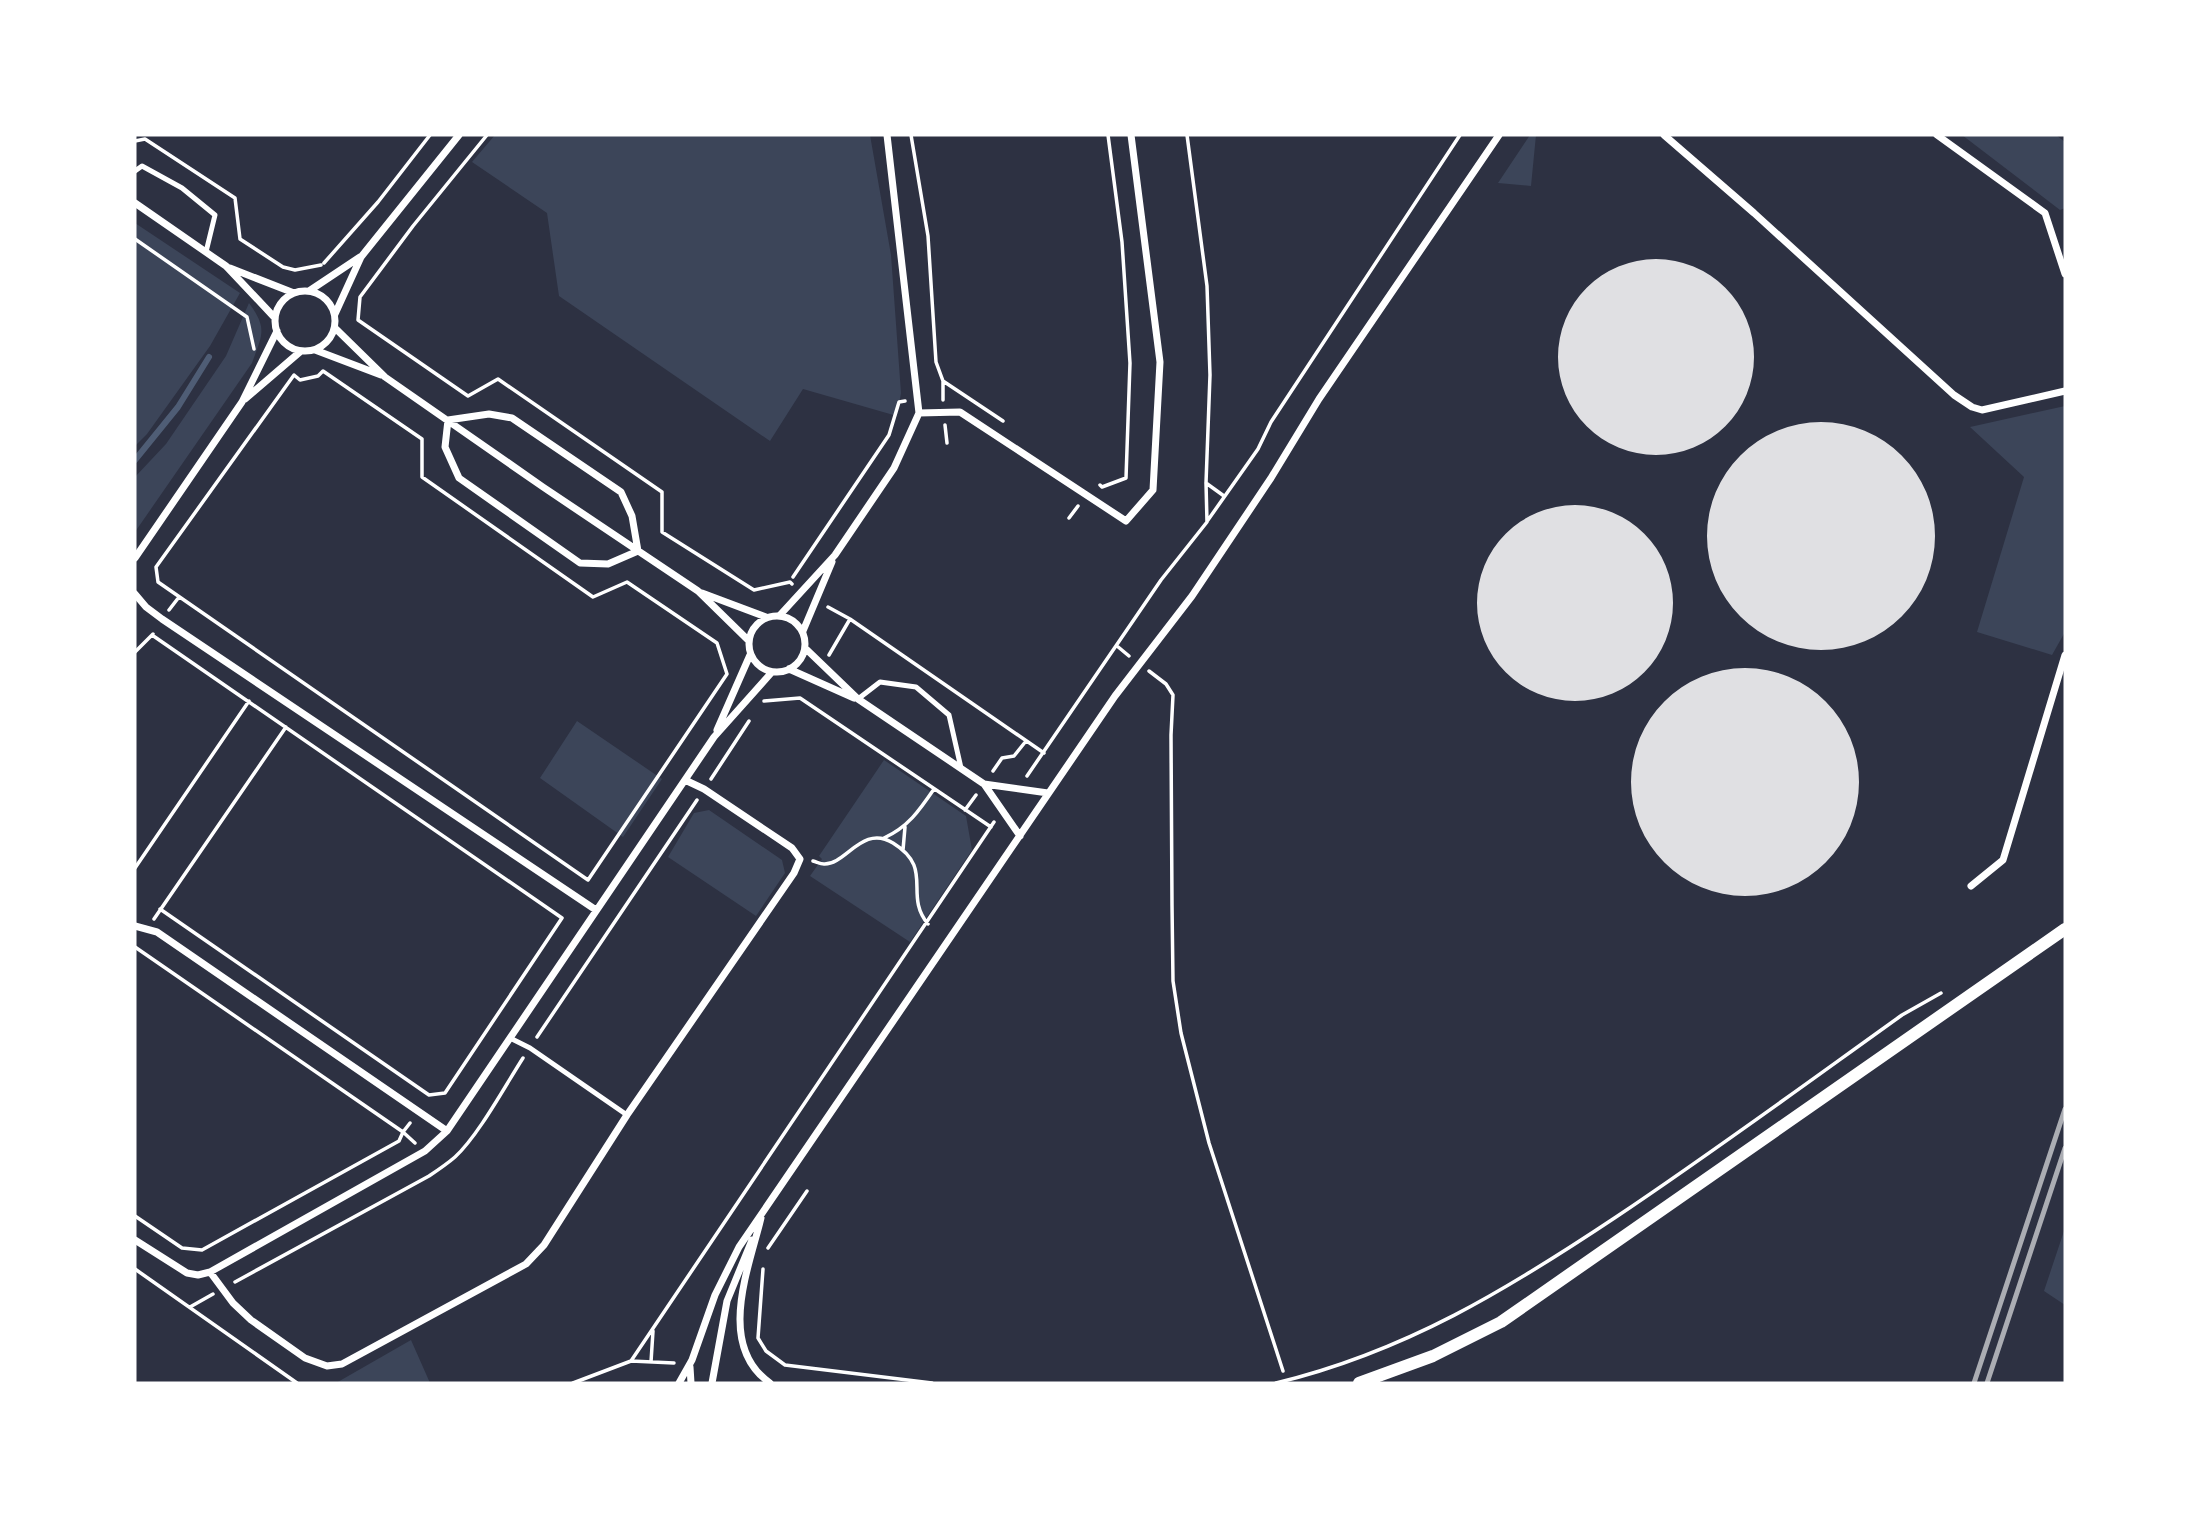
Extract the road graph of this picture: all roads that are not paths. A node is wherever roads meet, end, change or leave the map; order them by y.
1 (459, 135) edge
2 (887, 135) edge
3 (1131, 135) edge
4 (1499, 135) edge
5 (1664, 135) edge
6 (1937, 135) edge
7 (135, 171) edge
8 (135, 203) edge
9 (206, 252) junction
10 (361, 257) junction
11 (226, 266) junction
12 (2065, 274) edge
13 (309, 291) junction
14 (294, 293) junction
15 (335, 314) junction
16 (275, 318) junction
17 (335, 328) junction
18 (277, 331) junction
19 (315, 350) junction
20 (301, 351) junction
21 (385, 377) junction
22 (2065, 391) edge
23 (242, 402) junction
24 (919, 412) junction
25 (448, 420) junction
26 (638, 551) junction
27 (835, 555) junction
28 (135, 558) edge
29 (698, 591) junction
30 (135, 594) edge
31 (780, 615) junction
32 (766, 617) junction
33 (803, 631) junction
34 (748, 640) junction
35 (805, 648) junction
36 (750, 655) junction
37 (2065, 655) edge
38 (789, 670) junction
39 (772, 673) junction
40 (858, 699) junction
41 (714, 737) junction
42 (961, 769) junction
43 (685, 780) junction
44 (984, 784) junction
45 (1048, 793) junction
46 (1020, 836) junction
47 (1971, 886) dead end
48 (596, 910) junction
49 (135, 926) edge
50 (2065, 929) edge
51 (510, 1038) junction
52 (627, 1115) junction
53 (447, 1131) junction
54 (762, 1214) junction
55 (135, 1240) edge
56 (209, 1272) junction
57 (690, 1364) junction
58 (679, 1383) edge
59 (691, 1383) edge
60 (712, 1383) edge
61 (770, 1383) edge
62 (1359, 1383) edge

1 - 10 street
2 - 24 street
3 - 24 street
4 - 45 street
5 - 22 street
6 - 12 street
7 - 9 lane
8 - 9 street
9 - 11 street
10 - 13 street
10 - 15 street
11 - 14 street
11 - 16 street
13 - 14 street
13 - 15 street
14 - 16 street
15 - 17 street
16 - 18 street
17 - 19 street
17 - 21 street
18 - 20 street
18 - 23 street
19 - 20 street
19 - 21 street
20 - 23 street
21 - 25 street
23 - 28 street
24 - 27 street
25 - 26 street
25 - 26 street
25 - 26 street
26 - 29 street
27 - 31 street
27 - 33 street
29 - 32 street
29 - 34 street
30 - 48 street
31 - 32 street
31 - 33 street
32 - 34 street
33 - 35 street
34 - 36 street
35 - 38 street
35 - 40 street
36 - 39 street
36 - 41 street
37 - 47 street
38 - 39 street
38 - 40 street
39 - 41 street
40 - 42 street
40 - 42 lane
41 - 43 street
42 - 44 street
43 - 48 street
43 - 52 street
44 - 45 street
44 - 46 street
45 - 46 street
46 - 54 street
48 - 51 street
49 - 53 street
50 - 62 street
51 - 52 lane
51 - 53 street
52 - 56 street
53 - 56 street
54 - 57 street
54 - 60 street
54 - 61 street
55 - 56 street
57 - 58 street
57 - 59 street

